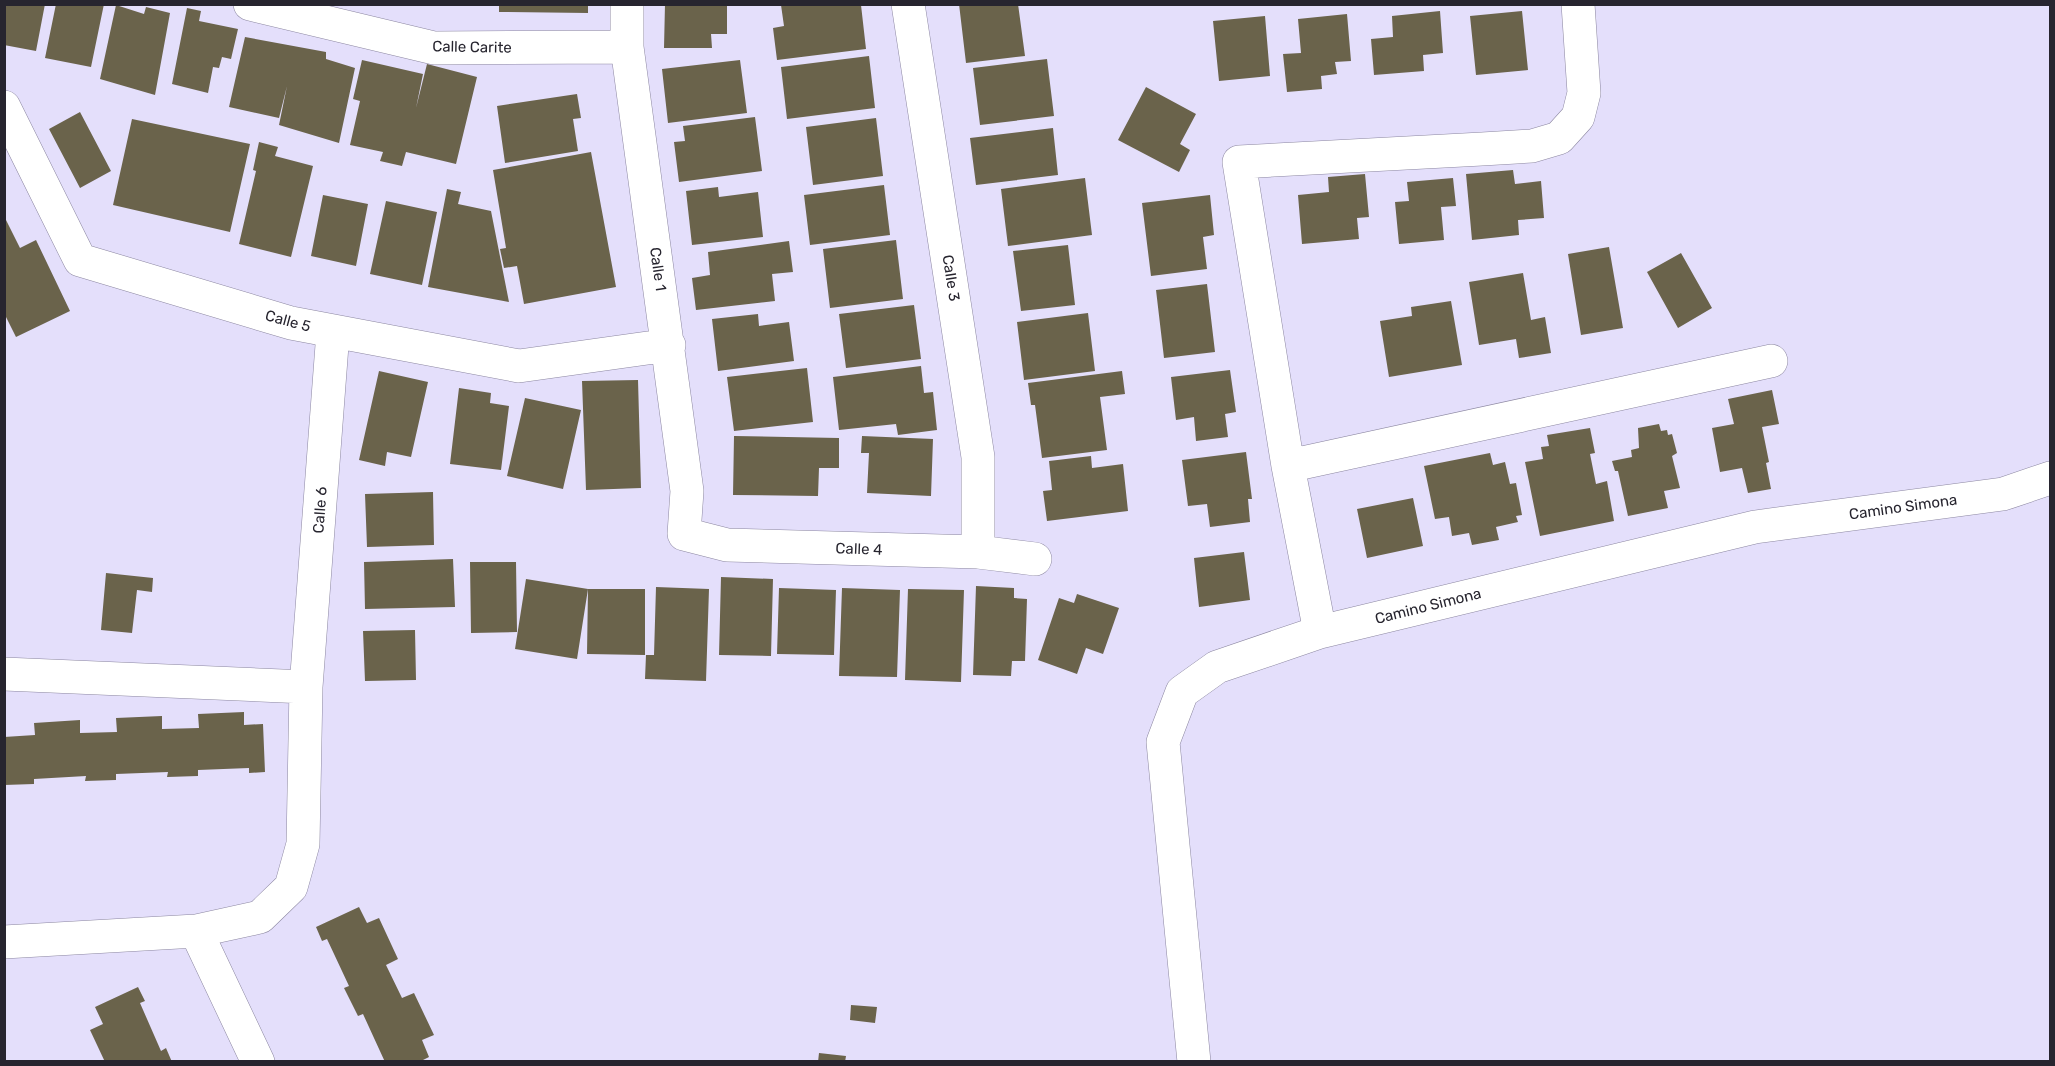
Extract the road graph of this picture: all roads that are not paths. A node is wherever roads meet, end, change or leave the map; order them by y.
1 (627, 4) edge
2 (909, 4) edge
3 (1578, 4) edge
4 (264, 6) edge
5 (627, 47) junction
6 (4, 107) edge
7 (333, 332) junction
8 (669, 345) junction
9 (1771, 361) dead end
10 (1288, 466) junction
11 (2050, 478) edge
12 (684, 534) joint
13 (978, 552) junction
14 (1035, 559) dead end
15 (1320, 632) junction
16 (4, 674) edge
17 (306, 687) junction
18 (196, 931) junction
19 (4, 942) edge
20 (258, 1062) edge
21 (1194, 1062) edge

1 - 5 street, Calle 1
2 - 13 street, Calle 3
3 - 10 street
4 - 5 street, Calle Carite
5 - 8 street, Calle 1
6 - 7 street, Calle 5
7 - 8 street, Calle 5
7 - 17 street, Calle 6
8 - 12 street, Calle 1
9 - 10 street
10 - 15 street
11 - 15 street, Camino Simona
12 - 13 street, Calle 4
13 - 14 street, Calle 4
15 - 21 street, Camino Simona
16 - 17 street
17 - 18 street, Calle 6
18 - 19 street, Calle 6
18 - 20 street

